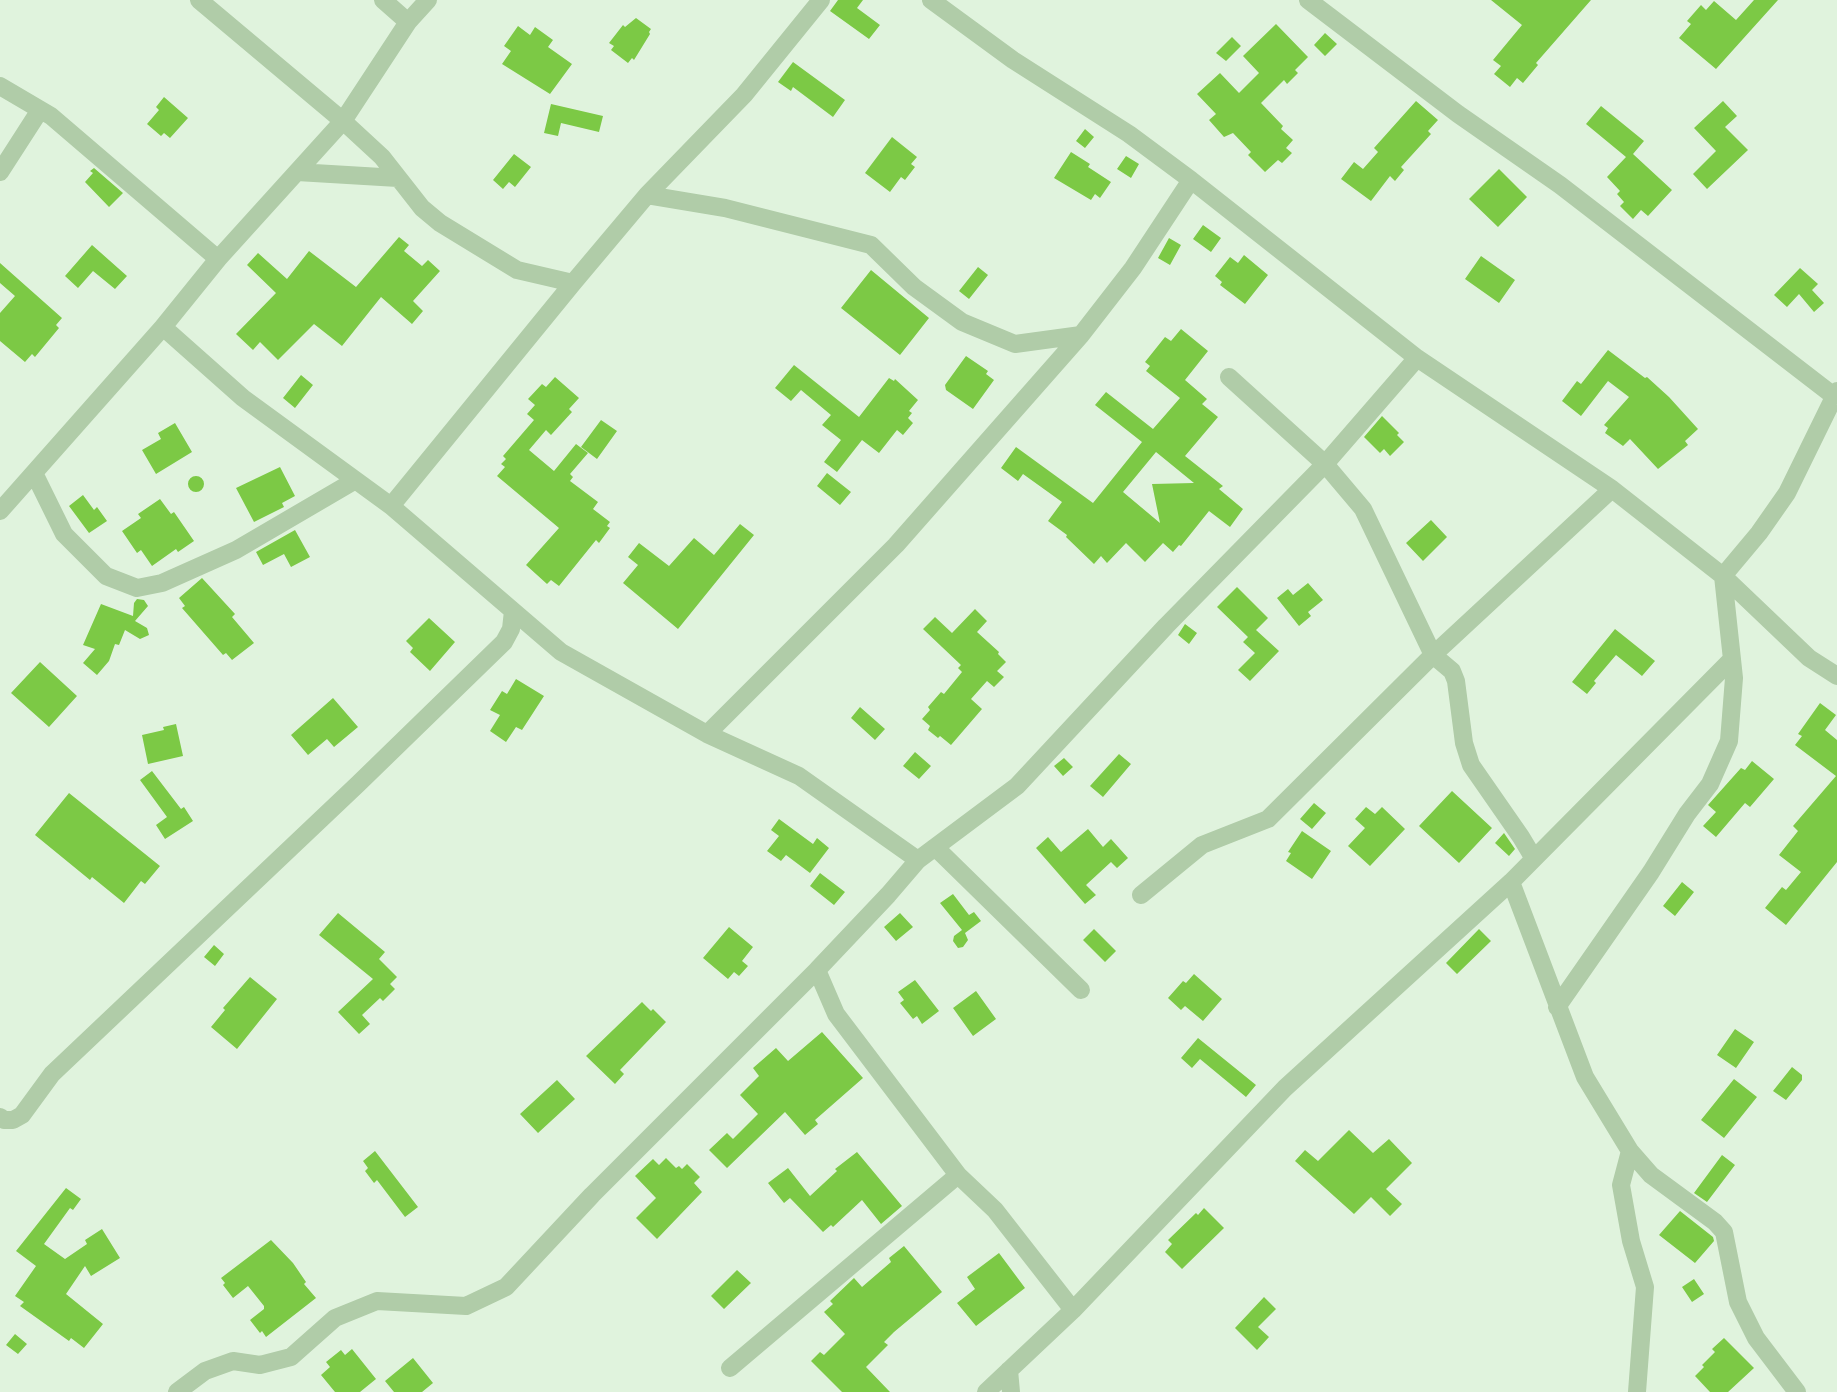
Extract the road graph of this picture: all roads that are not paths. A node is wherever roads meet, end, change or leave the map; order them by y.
1 (199, 0) edge
2 (383, 0) edge
3 (428, 0) edge
4 (821, 0) edge
5 (931, 0) edge
6 (1308, 0) edge
7 (408, 22) junction
8 (0, 86) edge
9 (40, 110) junction
10 (343, 121) junction
11 (0, 172) edge
12 (297, 172) junction
13 (398, 178) junction
14 (1191, 180) junction
15 (647, 195) junction
16 (218, 259) junction
17 (572, 283) junction
18 (163, 327) junction
19 (1081, 335) junction
20 (1417, 358) junction
21 (1229, 377) dead end
22 (1835, 393) edge
23 (1325, 464) junction
24 (34, 473) junction
25 (354, 481) junction
26 (1612, 489) junction
27 (391, 506) junction
28 (0, 511) edge
29 (1723, 576) junction
30 (513, 611) junction
31 (1433, 655) junction
32 (1732, 659) junction
33 (1837, 676) edge
34 (706, 734) junction
35 (935, 847) junction
36 (1532, 857) junction
37 (918, 860) junction
38 (1511, 882) junction
39 (1141, 895) dead end
40 (817, 970) junction
41 (1081, 990) dead end
42 (1557, 1007) junction
43 (0, 1117) edge
44 (1630, 1151) junction
45 (958, 1175) junction
46 (1073, 1310) junction
47 (730, 1368) dead end
48 (1009, 1370) junction
49 (177, 1392) edge
50 (986, 1392) edge
51 (1011, 1392) edge
52 (1637, 1392) edge
53 (1797, 1392) edge

1 - 10 street
2 - 7 street
3 - 7 street
4 - 15 street
5 - 14 street
6 - 22 street
7 - 10 street
8 - 9 street
9 - 11 street
9 - 16 street
10 - 12 street
10 - 13 street
12 - 13 street
12 - 16 street
13 - 17 street
14 - 19 street
14 - 20 street
15 - 17 street
15 - 19 street
16 - 18 street
17 - 27 street
18 - 24 street
18 - 25 street
19 - 34 street
20 - 23 street
20 - 26 street
21 - 23 street
22 - 29 street
23 - 31 street
23 - 35 street
24 - 25 street
24 - 28 street
25 - 27 street
26 - 29 street
26 - 31 street
27 - 30 street
29 - 32 street
29 - 33 street
30 - 34 street
30 - 43 street
31 - 36 street
31 - 39 street
32 - 36 street
32 - 42 street
34 - 37 street
35 - 37 street
35 - 41 street
36 - 38 street
37 - 40 street
38 - 42 street
38 - 46 street
40 - 45 street
40 - 49 street
42 - 44 street
44 - 52 street
44 - 53 street
45 - 46 street
45 - 47 street
46 - 48 street
48 - 50 street
48 - 51 street

